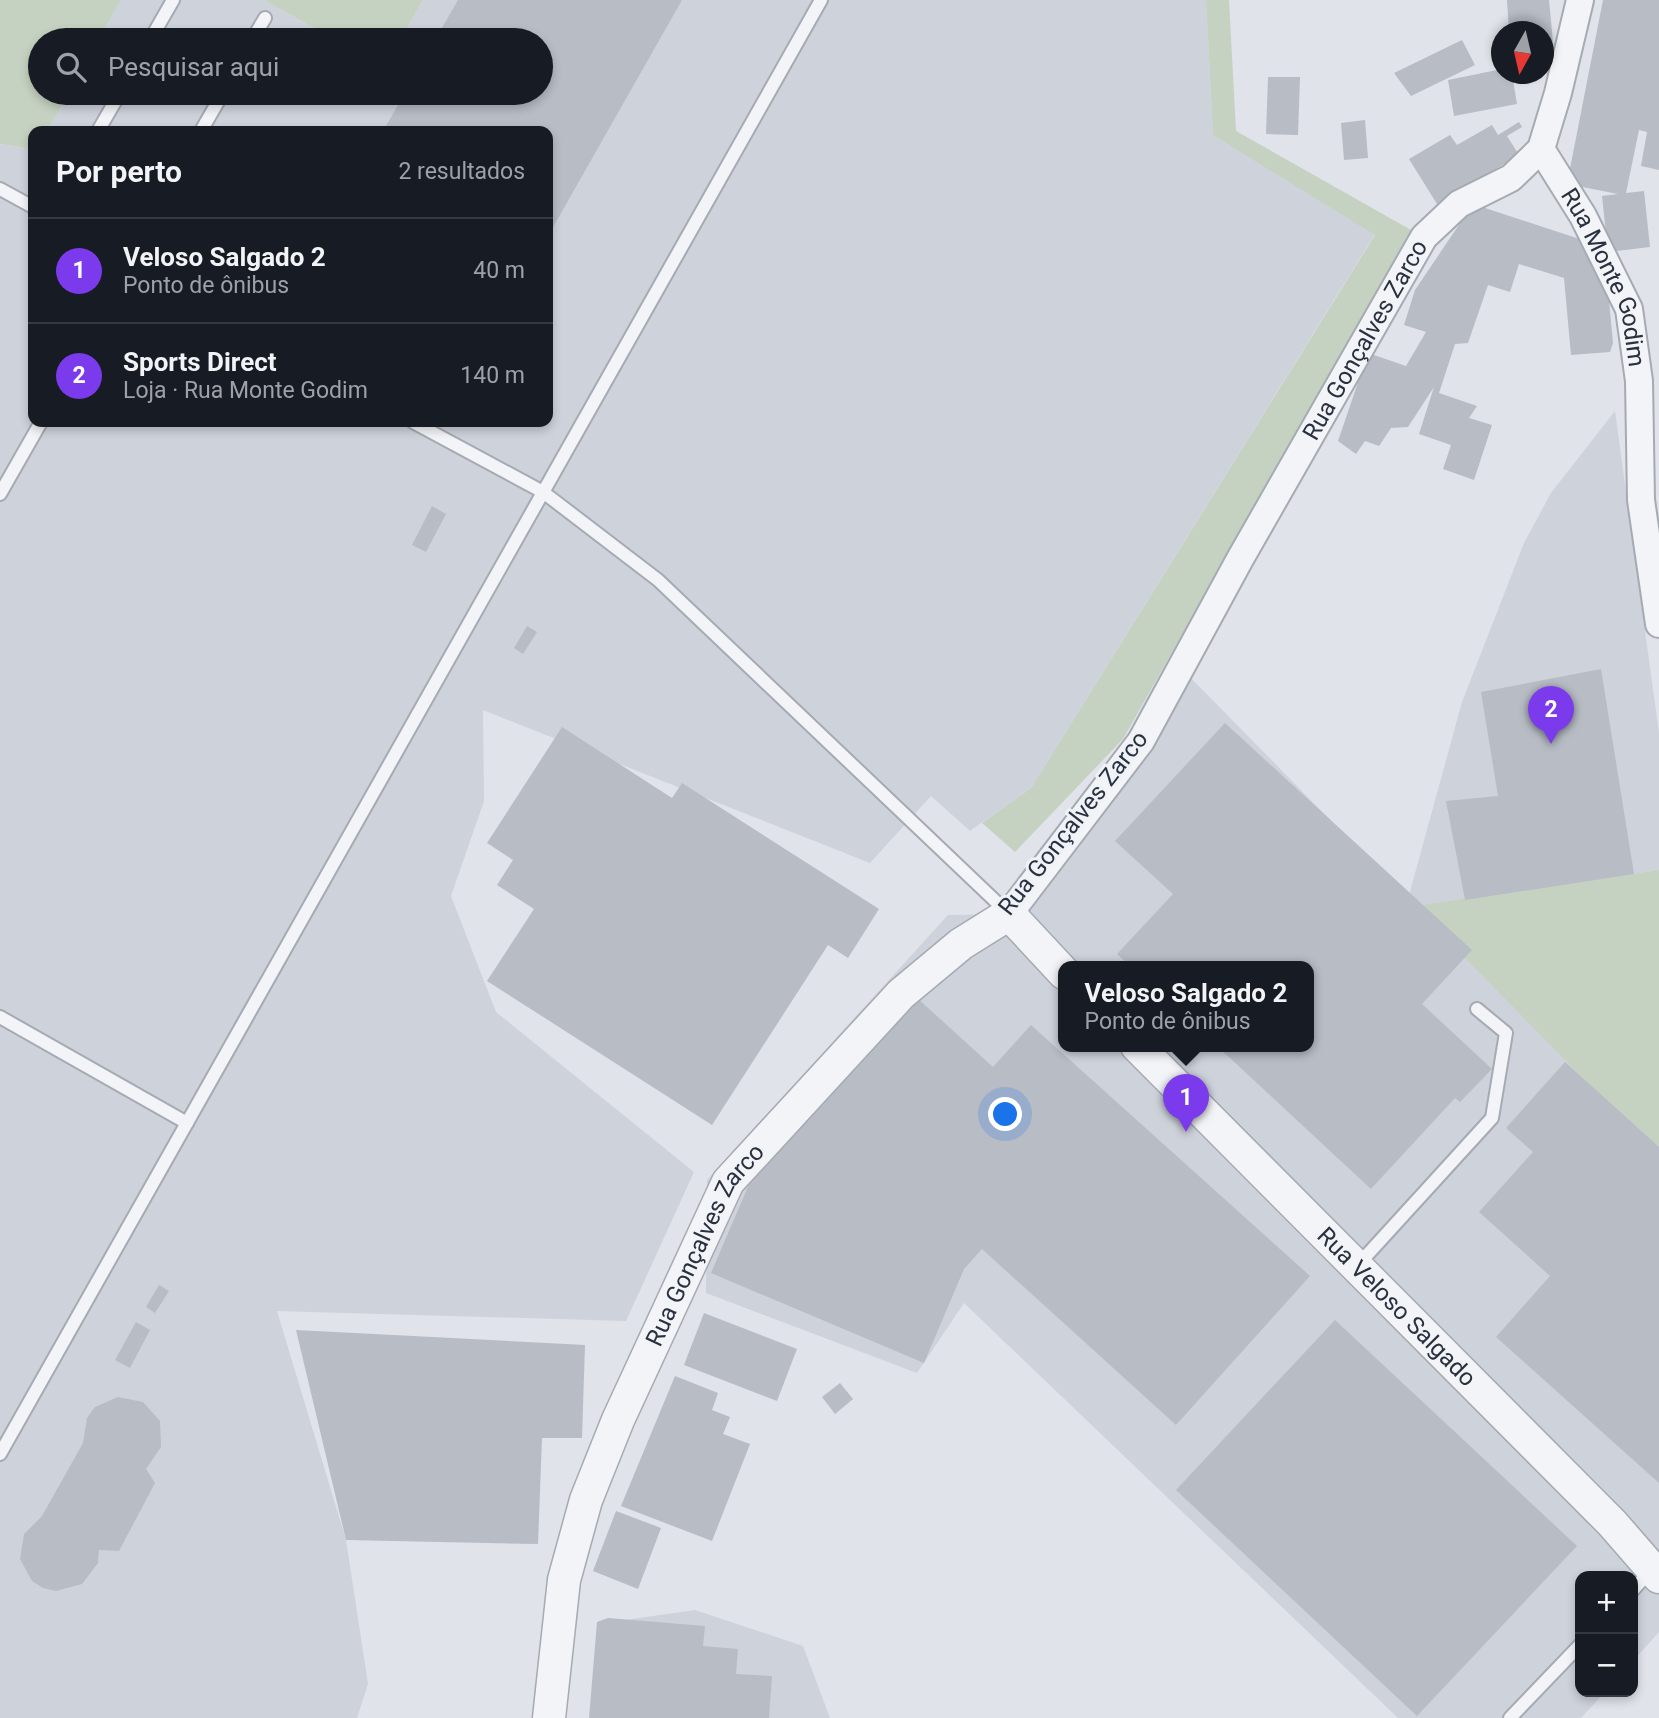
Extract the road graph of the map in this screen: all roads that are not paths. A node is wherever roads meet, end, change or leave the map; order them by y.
1 (173, 0) edge
2 (821, 0) edge
3 (1580, 0) edge
4 (265, 18) dead end
5 (157, 28) edge
6 (259, 28) edge
7 (113, 105) edge
8 (216, 105) edge
9 (100, 126) edge
10 (204, 126) edge
11 (1541, 149) junction
12 (0, 189) edge
13 (28, 205) edge
14 (38, 427) edge
15 (422, 427) edge
16 (543, 492) junction
17 (0, 494) edge
18 (1659, 624) edge
19 (1009, 914) junction
20 (1058, 967) edge
21 (1477, 1009) dead end
22 (0, 1017) edge
23 (1143, 1052) edge
24 (187, 1123) junction
25 (1357, 1266) junction
26 (0, 1454) edge
27 (1651, 1576) edge
28 (1575, 1650) edge
29 (549, 1718) edge
30 (1510, 1718) edge

1 - 5 lane
2 - 16 lane
3 - 11 street
4 - 6 lane
7 - 9 lane
8 - 10 lane
11 - 18 street, Rua Monte Godim
11 - 19 street, Rua Gonçalves Zarco
12 - 13 lane
14 - 17 lane
15 - 16 lane
16 - 19 lane
16 - 24 lane
19 - 20 street
19 - 29 street, Rua Gonçalves Zarco
21 - 25 lane
22 - 24 lane
23 - 25 street, Rua Veloso Salgado
24 - 26 lane
25 - 27 street, Rua Veloso Salgado
28 - 30 lane

